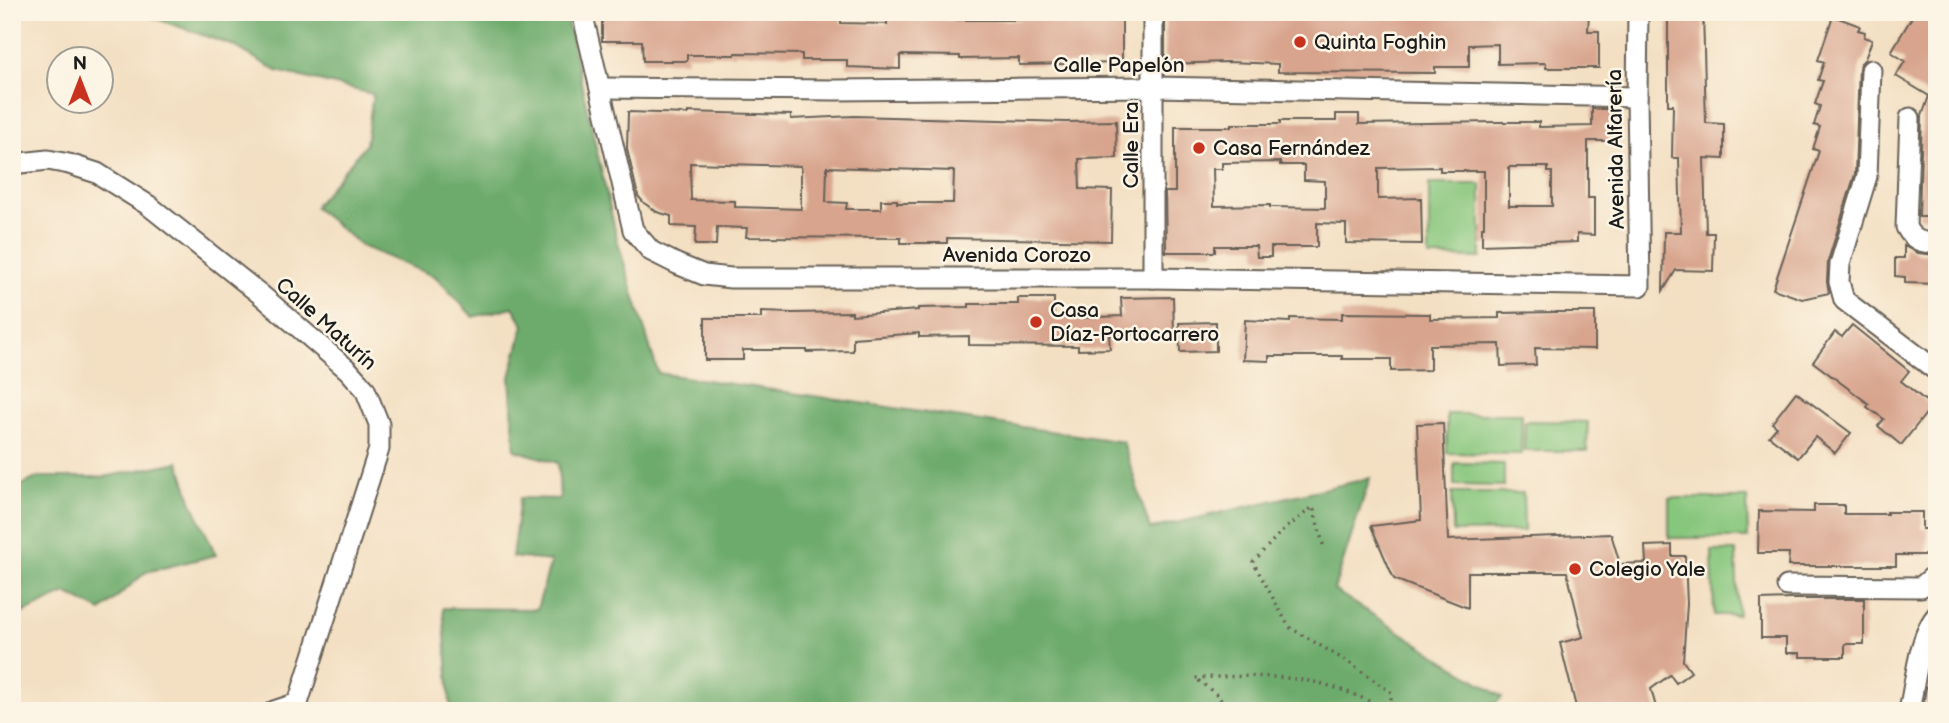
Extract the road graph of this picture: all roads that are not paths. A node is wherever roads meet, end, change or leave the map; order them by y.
1 (582, 12) edge
2 (1153, 12) edge
3 (1638, 12) edge
4 (1871, 70) dead end
5 (1154, 87) junction
6 (600, 88) junction
7 (1637, 97) junction
8 (1910, 118) dead end
9 (12, 164) edge
10 (1937, 243) edge
11 (1153, 278) junction
12 (1640, 286) joint
13 (1937, 370) edge
14 (1937, 573) edge
15 (1787, 586) dead end
16 (1937, 615) edge
17 (303, 707) edge
18 (274, 711) edge
19 (1909, 711) edge

1 - 6 street, Avenida Corozo
2 - 5 street, Calle Era
3 - 7 street, Avenida Alfarería
4 - 13 street
5 - 6 street, Calle Papelón
5 - 7 street, Calle Papelón
5 - 11 street, Calle Era
6 - 11 street, Avenida Corozo
7 - 12 street, Avenida Alfarería
8 - 10 street
9 - 17 street, Calle Maturín
11 - 12 street, Avenida Corozo
14 - 15 street
16 - 19 street
17 - 18 street, Calle Maturín

